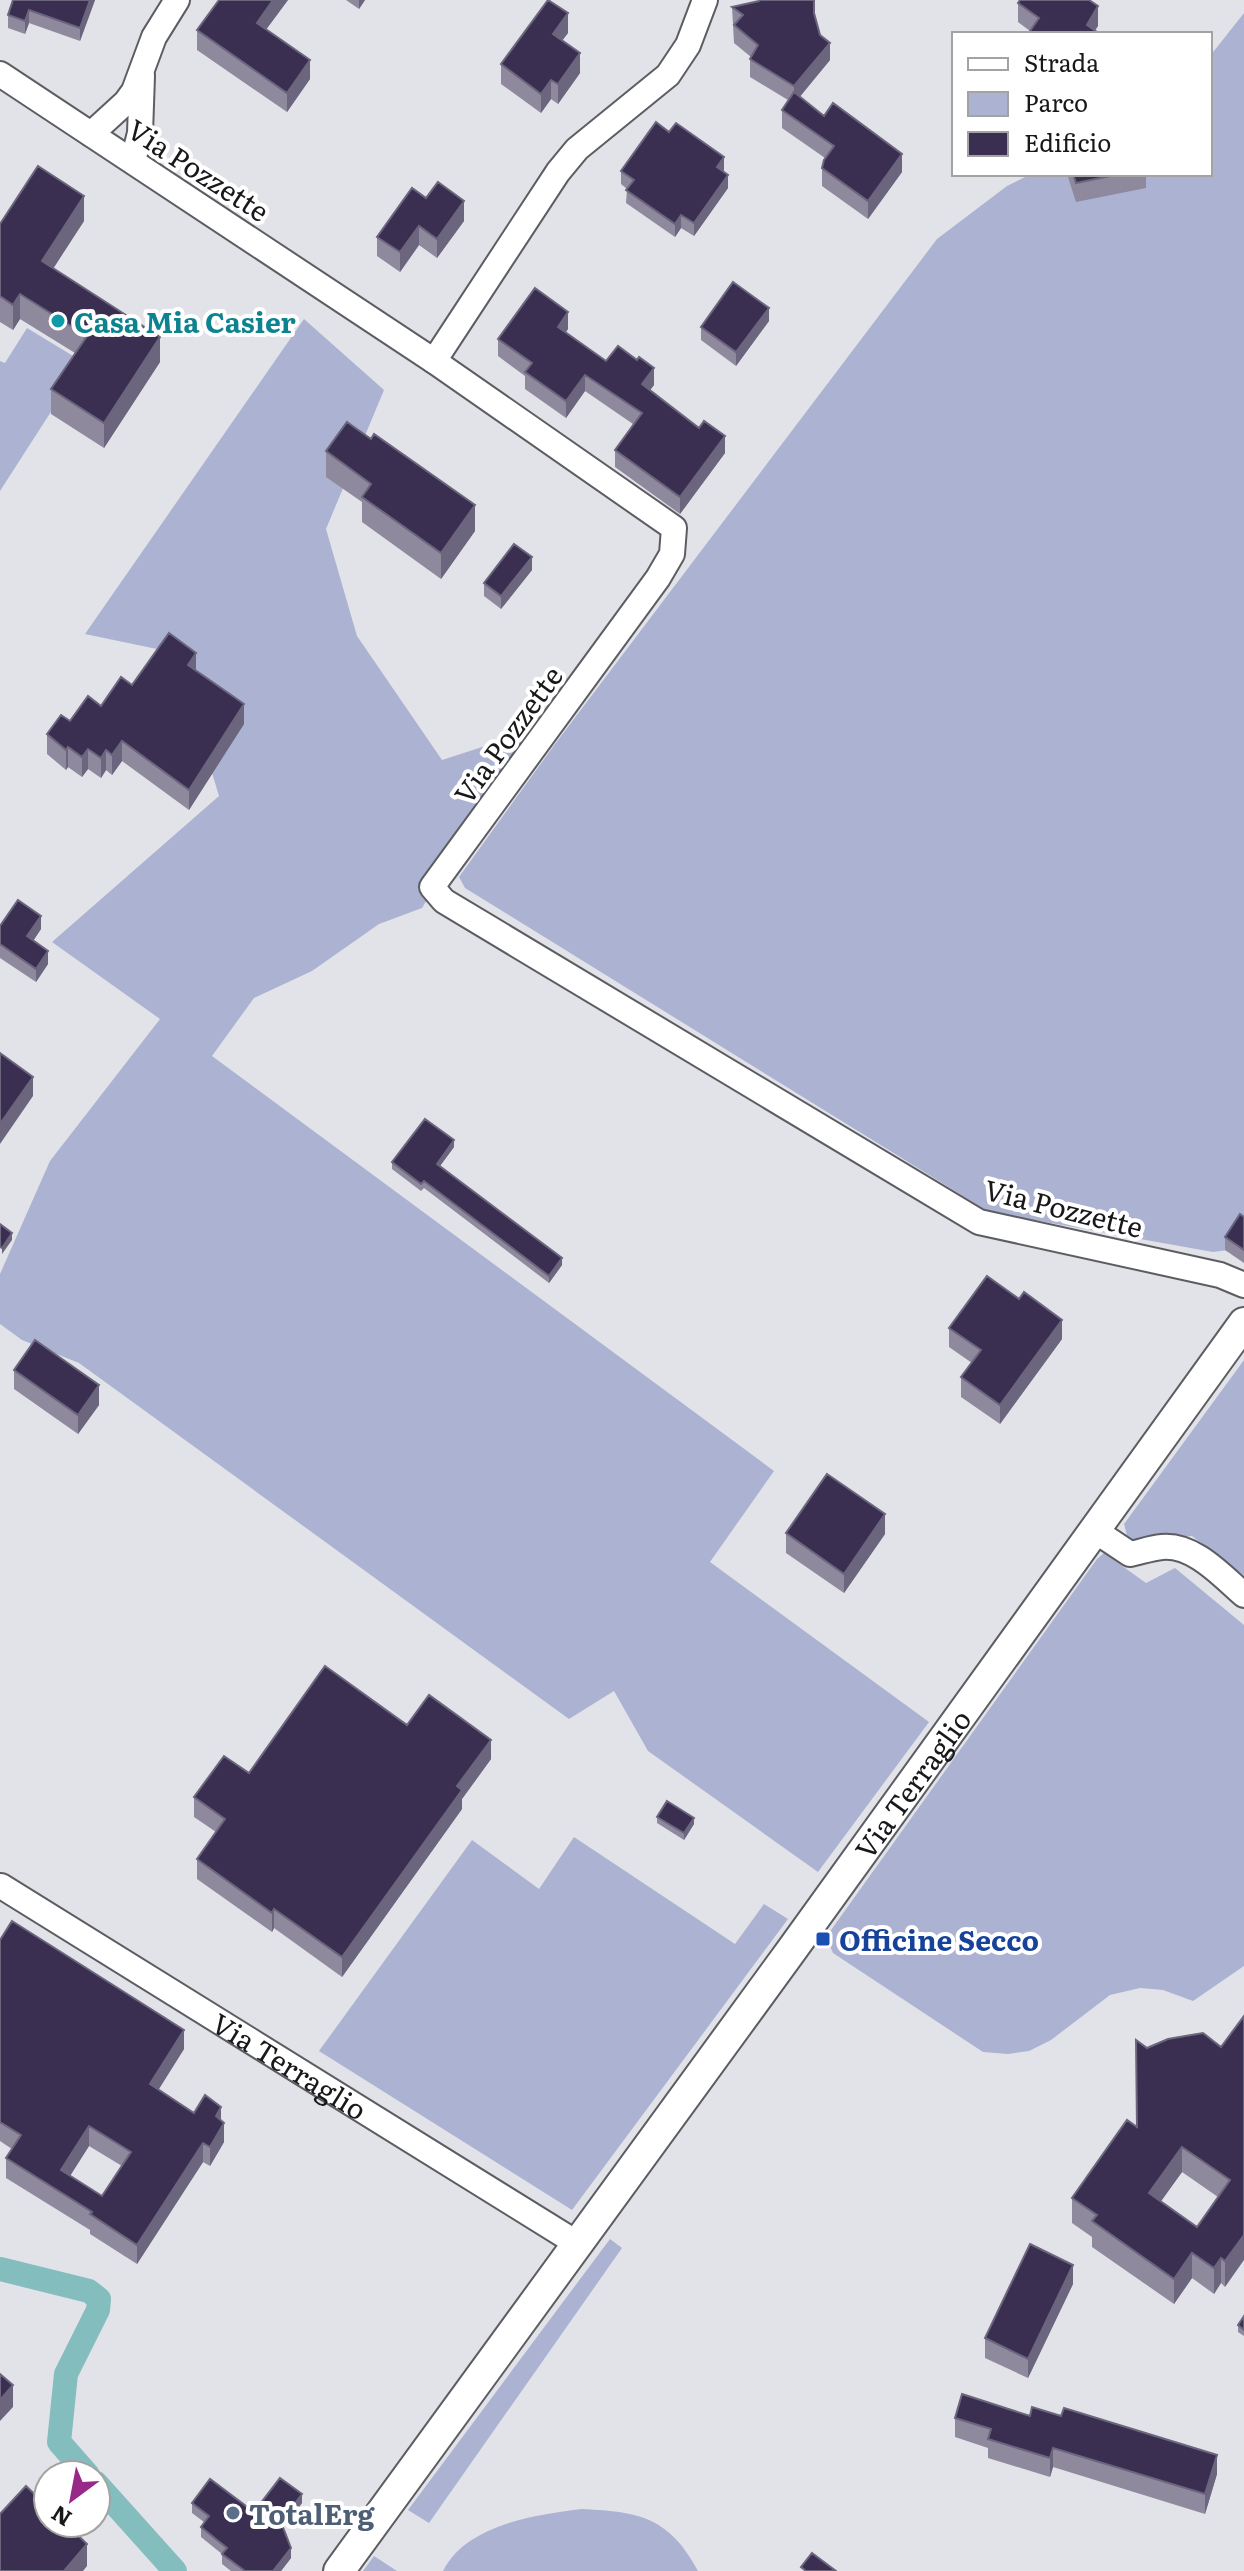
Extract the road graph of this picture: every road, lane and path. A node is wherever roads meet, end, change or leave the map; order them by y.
1 (177, 0) edge
2 (705, 0) edge
3 (142, 71) junction
4 (0, 74) edge
5 (91, 134) junction
6 (133, 161) junction
7 (434, 361) junction
8 (1244, 1285) edge
9 (1244, 1323) edge
10 (1094, 1530) junction
11 (1244, 1595) edge
12 (1, 1886) edge
13 (578, 2244) junction
14 (339, 2571) edge

1 - 3 street
2 - 7 street
3 - 5 street
3 - 6 street
4 - 5 street, Via Pozzette
5 - 6 street, Via Pozzette
6 - 7 street, Via Pozzette
7 - 8 street, Via Pozzette
9 - 10 main road, Via Terraglio
10 - 11 street
10 - 13 main road, Via Terraglio
12 - 13 street, Via Terraglio
13 - 14 main road, Via Terraglio

